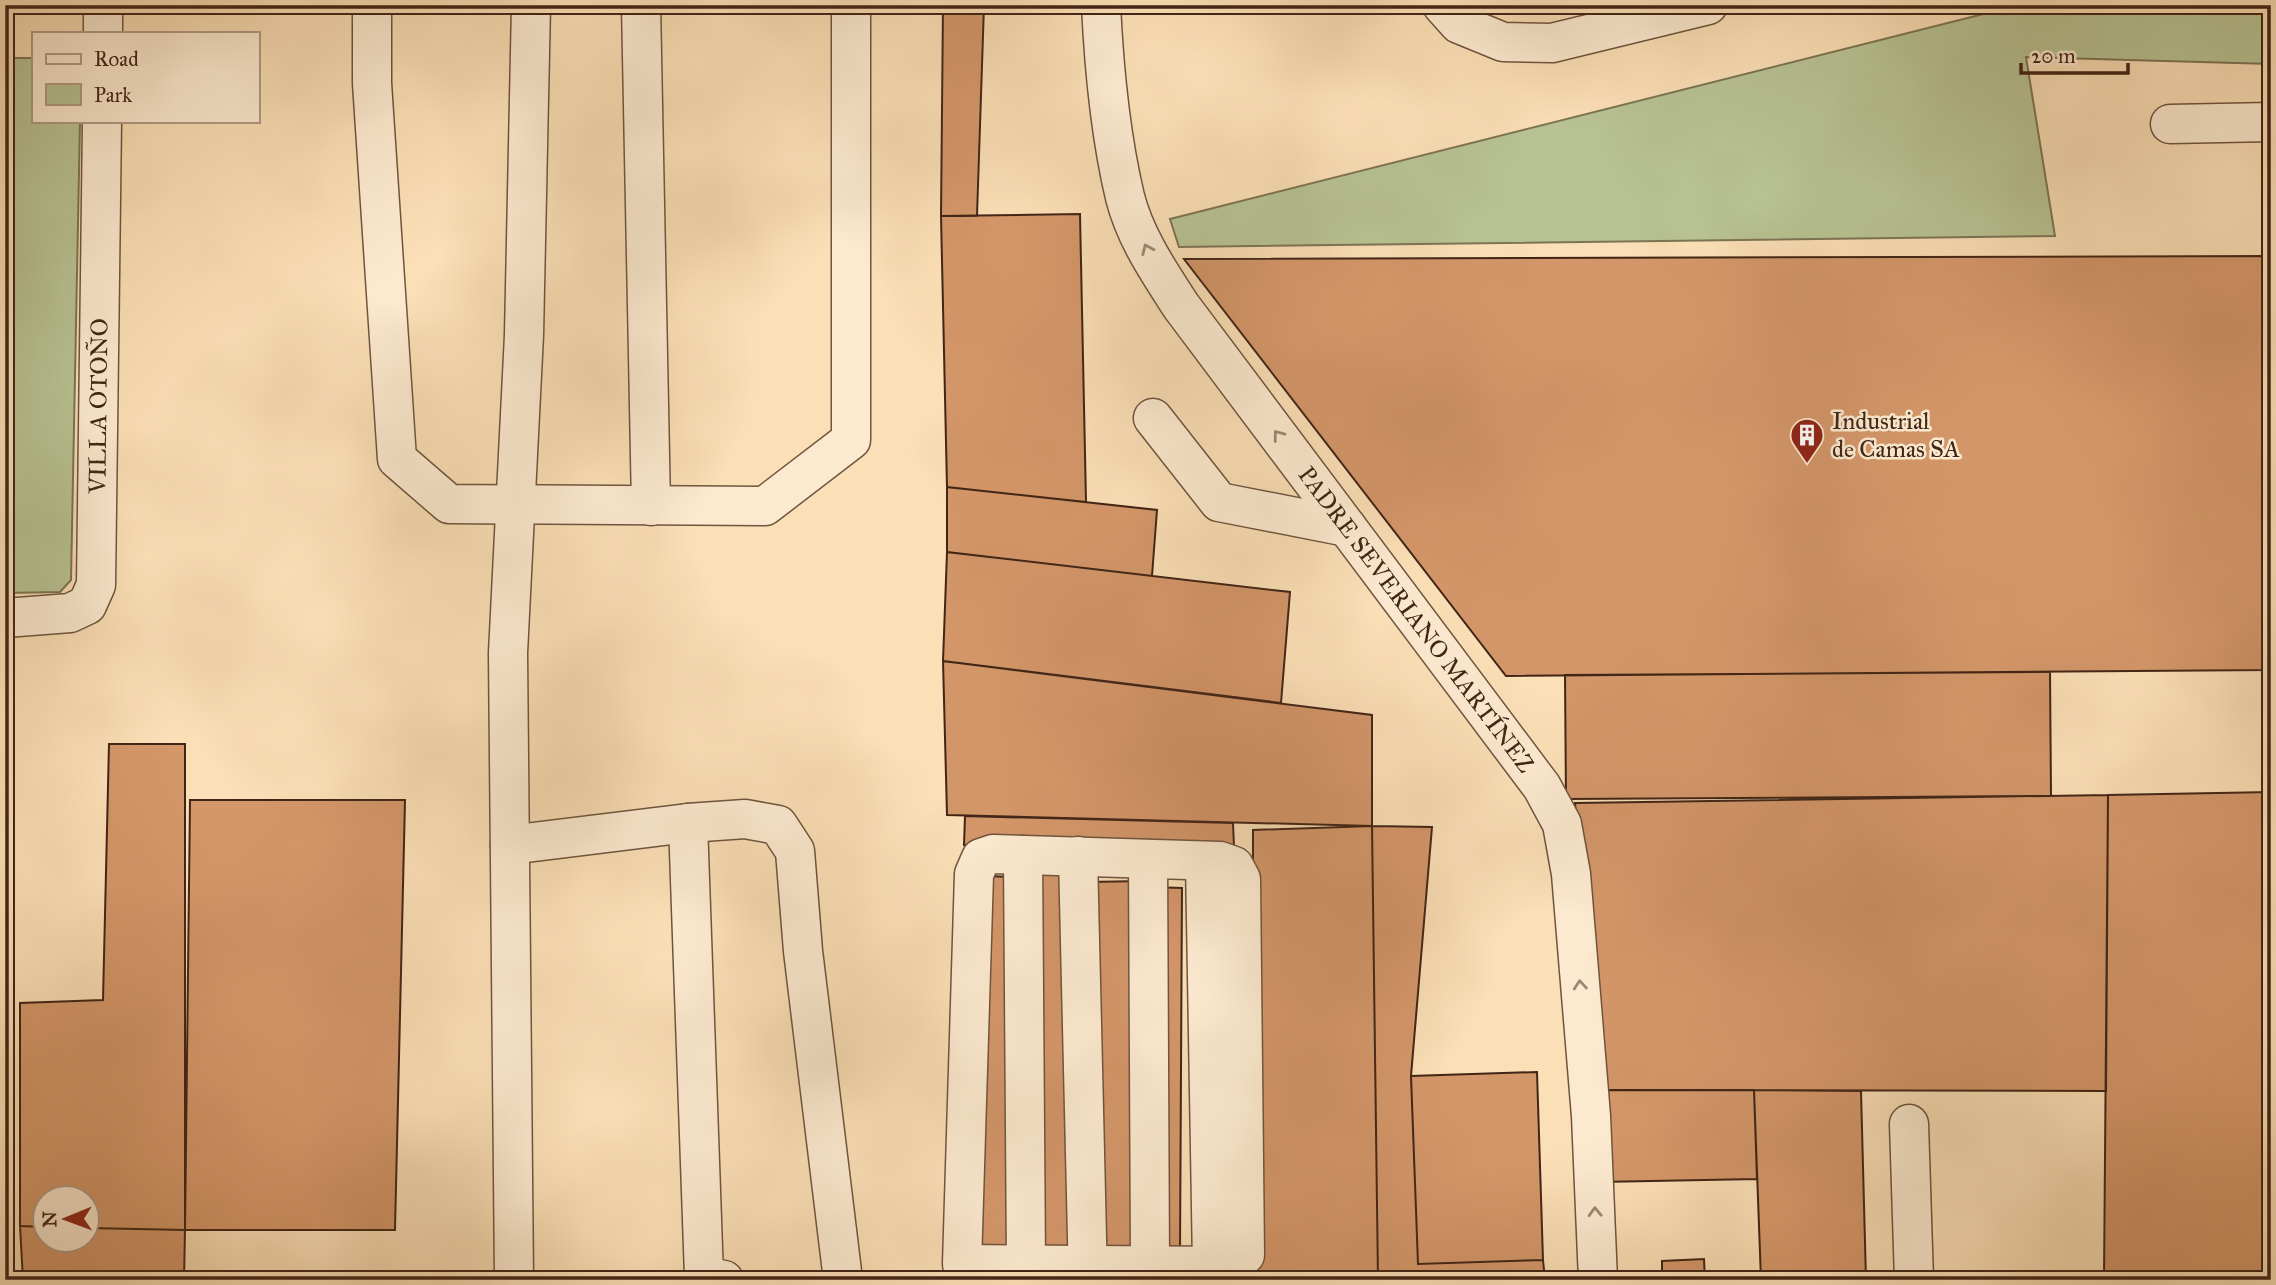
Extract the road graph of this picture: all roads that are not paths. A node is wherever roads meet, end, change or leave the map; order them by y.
1 (103, 5) edge
2 (372, 5) edge
3 (531, 5) edge
4 (641, 5) edge
5 (851, 5) edge
6 (1101, 5) edge
7 (1442, 5) edge
8 (1709, 5) edge
9 (103, 32) edge
10 (102, 122) edge
11 (2271, 122) edge
12 (2170, 124) dead end
13 (1153, 418) dead end
14 (516, 506) junction
15 (651, 506) junction
16 (1347, 527) junction
17 (5, 618) edge
18 (688, 822) junction
19 (510, 845) junction
20 (1023, 855) junction
21 (1078, 856) junction
22 (1148, 859) junction
23 (1909, 1124) dead end
24 (1026, 1264) junction
25 (1150, 1264) junction
26 (965, 1272) edge
27 (1088, 1272) edge
28 (710, 1279) edge
29 (514, 1280) edge
30 (843, 1280) edge
31 (1598, 1280) edge
32 (1914, 1280) edge

1 - 9 street
2 - 14 street
3 - 14 street
4 - 15 street
5 - 15 street
16 -> 6 street, PADRE SEVERIANO MARTÍNEZ
7 - 8 street
10 - 17 street, VILLA OTOÑO
11 - 12 street
13 - 16 street
14 - 15 street
14 - 19 street
31 -> 16 street, PADRE SEVERIANO MARTÍNEZ
18 - 19 street
18 - 28 street
18 - 30 street
19 - 29 street
20 - 21 street
20 - 24 street
20 - 26 street
21 - 22 street
21 - 27 street
22 - 25 street
22 - 25 street
23 - 32 street
24 - 26 street
24 - 27 street
25 - 27 street

